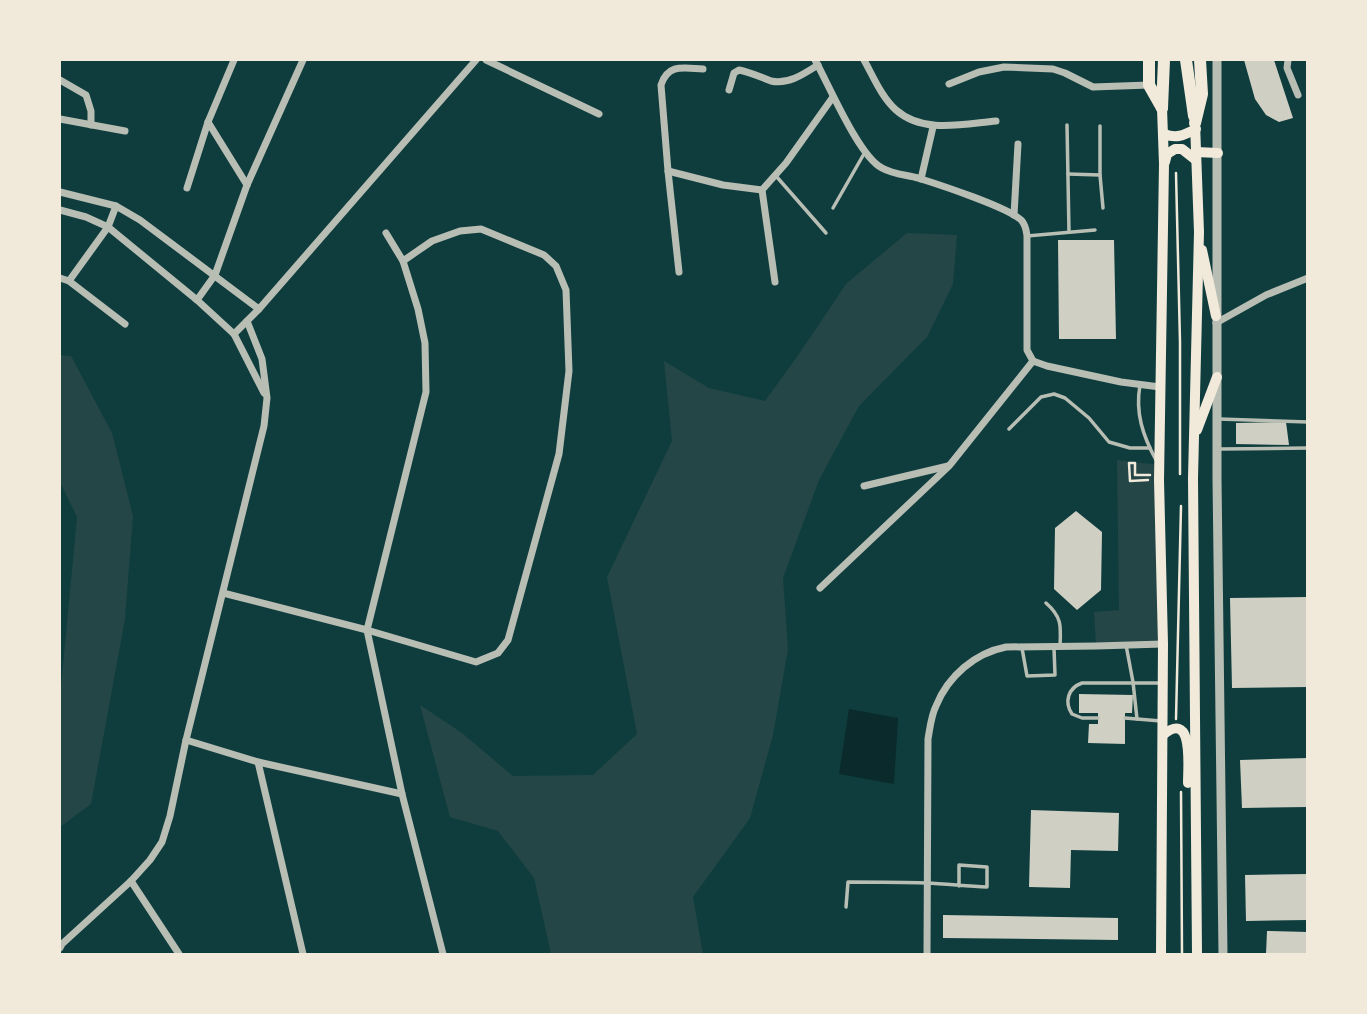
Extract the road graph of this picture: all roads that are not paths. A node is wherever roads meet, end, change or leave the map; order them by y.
1 (234, 60) edge
2 (303, 60) edge
3 (475, 60) edge
4 (486, 60) edge
5 (864, 60) edge
6 (1149, 60) edge
7 (1164, 60) edge
8 (1186, 60) edge
9 (1200, 60) edge
10 (1217, 60) edge
11 (1288, 60) edge
12 (816, 62) edge
13 (703, 69) dead end
14 (60, 80) edge
15 (949, 84) dead end
16 (1149, 85) junction
17 (729, 90) dead end
18 (1298, 95) dead end
19 (833, 97) junction
20 (1162, 108) junction
21 (599, 114) dead end
22 (60, 119) edge
23 (996, 121) dead end
24 (208, 122) junction
25 (91, 125) junction
26 (1067, 125) dead end
27 (1100, 126) dead end
28 (1195, 126) junction
29 (933, 127) junction
30 (125, 131) dead end
31 (1164, 134) junction
32 (1018, 144) dead end
33 (865, 152) junction
34 (1218, 153) junction
35 (1196, 156) junction
36 (1164, 164) junction
37 (667, 171) junction
38 (1068, 174) junction
39 (1100, 175) junction
40 (776, 176) junction
41 (921, 179) junction
42 (247, 185) junction
43 (187, 188) dead end
44 (762, 190) junction
45 (60, 192) edge
46 (116, 206) junction
47 (833, 208) dead end
48 (1104, 208) dead end
49 (60, 210) edge
50 (1014, 215) junction
51 (108, 227) junction
52 (1095, 230) dead end
53 (1069, 232) junction
54 (1199, 232) junction
55 (386, 233) dead end
56 (827, 233) dead end
57 (1027, 236) junction
58 (402, 261) junction
59 (679, 272) dead end
60 (215, 275) junction
61 (60, 278) edge
62 (1307, 278) edge
63 (69, 281) junction
64 (775, 282) dead end
65 (197, 300) junction
66 (259, 309) junction
67 (1216, 320) junction
68 (247, 321) junction
69 (125, 324) dead end
70 (234, 334) junction
71 (1033, 361) junction
72 (1217, 377) junction
73 (1140, 386) junction
74 (1160, 387) junction
75 (267, 398) junction
76 (1217, 419) junction
77 (1307, 422) edge
78 (1009, 429) dead end
79 (1194, 439) junction
80 (1150, 448) junction
81 (1307, 448) edge
82 (1217, 449) junction
83 (1159, 465) junction
84 (949, 466) junction
85 (864, 486) dead end
86 (820, 588) dead end
87 (223, 593) junction
88 (1046, 603) dead end
89 (367, 630) junction
90 (1163, 644) junction
91 (1126, 645) junction
92 (1022, 646) junction
93 (1057, 646) junction
94 (1133, 682) junction
95 (1162, 683) junction
96 (1098, 718) dead end
97 (1125, 719) dead end
98 (1137, 719) junction
99 (1163, 721) junction
100 (1163, 735) junction
101 (186, 740) junction
102 (258, 762) junction
103 (402, 794) junction
104 (1196, 880) junction
105 (131, 881) junction
106 (928, 883) junction
107 (959, 886) junction
108 (846, 907) dead end
109 (60, 948) edge
110 (178, 954) edge
111 (303, 954) edge
112 (443, 954) edge
113 (927, 954) edge
114 (1161, 954) edge
115 (1197, 954) edge
116 (1223, 954) edge

1 - 24 street
2 - 42 street
3 - 66 street
4 - 21 street
5 - 29 street
6 - 16 highway
7 - 20 highway
8 - 28 highway
9 - 28 highway
10 - 34 street
11 - 18 street
12 - 17 street
12 - 19 street
13 - 37 street
14 - 25 street
15 - 16 street
16 - 20 highway
19 - 33 street
19 - 40 street
20 - 31 main road
22 - 25 street
23 - 29 street
24 - 42 street
24 - 43 street
25 - 30 street
26 - 38 lane
27 - 39 lane
28 - 31 main road
28 - 35 main road
29 - 41 street
31 - 36 main road
32 - 50 street
33 - 41 street
33 - 47 lane
34 - 35 main road
34 - 67 street
35 - 36 main road
35 - 54 main road
36 - 74 main road
37 - 44 street
37 - 59 street
38 - 39 lane
38 - 53 lane
39 - 48 lane
40 - 44 street
40 - 56 lane
41 - 50 street
42 - 60 street
44 - 64 street
45 - 46 street
46 - 51 street
46 - 60 street
49 - 51 street
50 - 57 street
51 - 63 street
51 - 65 street
52 - 53 lane
53 - 57 lane
54 - 67 main road
54 - 79 main road
55 - 58 street
57 - 71 street
58 - 89 street
58 - 89 street
60 - 65 street
60 - 66 street
61 - 63 street
62 - 67 street
63 - 69 street
65 - 70 street
66 - 68 street
67 - 72 street
68 - 70 street
68 - 75 street
70 - 75 street
71 - 73 street
71 - 84 street
72 - 76 street
72 - 79 main road
73 - 74 street
73 - 80 lane
74 - 83 main road
75 - 87 street
76 - 77 lane
76 - 82 street
78 - 80 lane
79 - 104 main road
80 - 83 lane
81 - 82 lane
82 - 116 street
83 - 90 main road
84 - 85 street
84 - 86 street
87 - 89 street
87 - 101 street
88 - 93 lane
89 - 103 street
90 - 91 street
90 - 95 main road
91 - 93 street
91 - 94 lane
92 - 93 street
92 - 93 lane
92 - 106 street
94 - 95 lane
94 - 96 lane
94 - 98 lane
95 - 99 main road
97 - 98 lane
98 - 99 lane
99 - 100 main road
100 - 104 main road
100 - 114 main road
101 - 102 street
101 - 105 street
102 - 103 street
102 - 111 street
103 - 112 street
104 - 115 main road
105 - 109 street
105 - 110 street
106 - 107 lane
106 - 108 lane
106 - 113 street
107 - 107 lane

